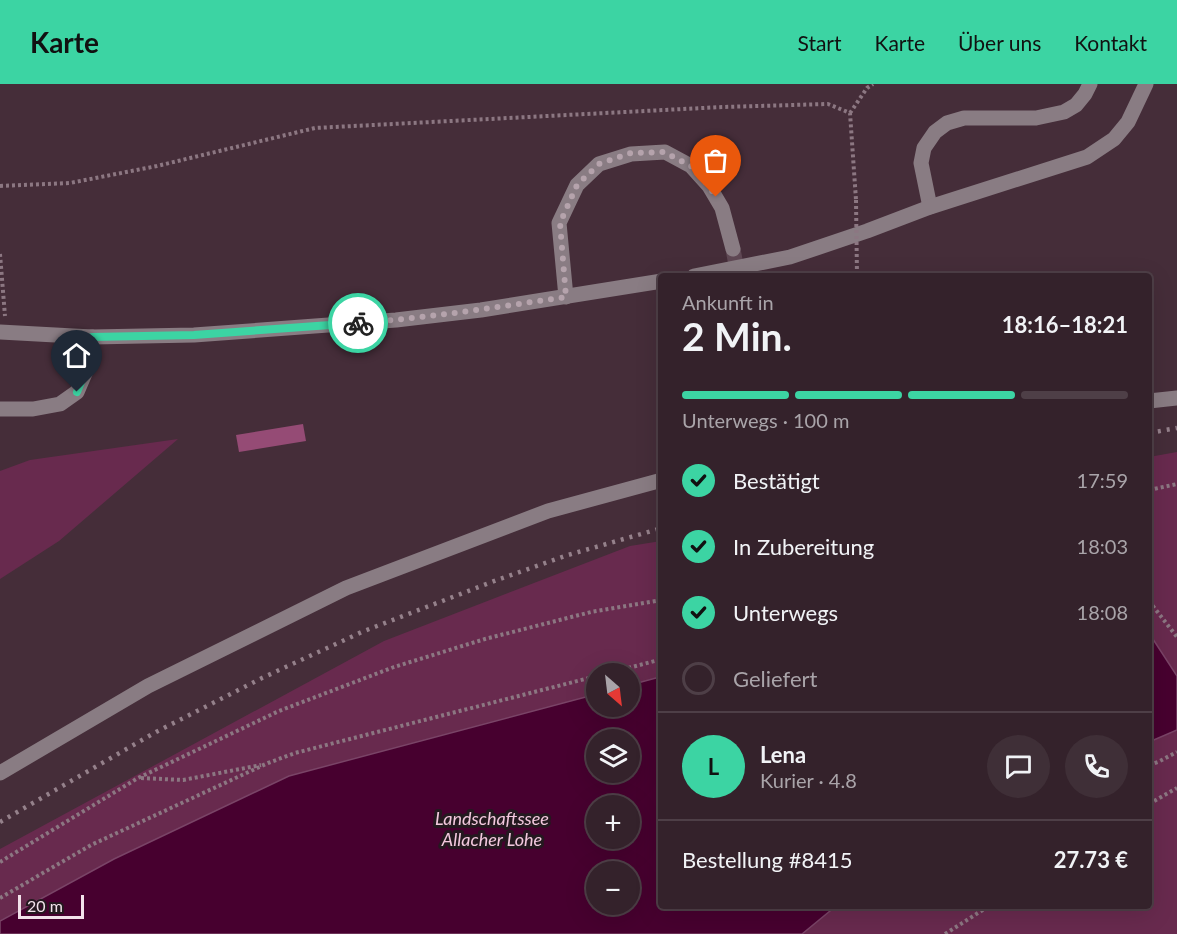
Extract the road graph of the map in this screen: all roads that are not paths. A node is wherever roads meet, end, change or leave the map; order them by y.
1 (1090, 84) edge
2 (1146, 84) edge
3 (930, 207) junction
4 (733, 249) tunnel mouth
5 (709, 273) edge
6 (658, 282) edge
7 (566, 297) junction
8 (3, 332) edge
9 (92, 337) junction
10 (1177, 398) edge
11 (1152, 401) edge
12 (0, 409) edge
13 (658, 481) edge
14 (0, 773) edge

1 - 3 street
2 - 3 street
3 - 5 street
4 - 7 street
6 - 7 street
7 - 9 street
8 - 9 street
9 - 12 street
10 - 11 street
13 - 14 street

